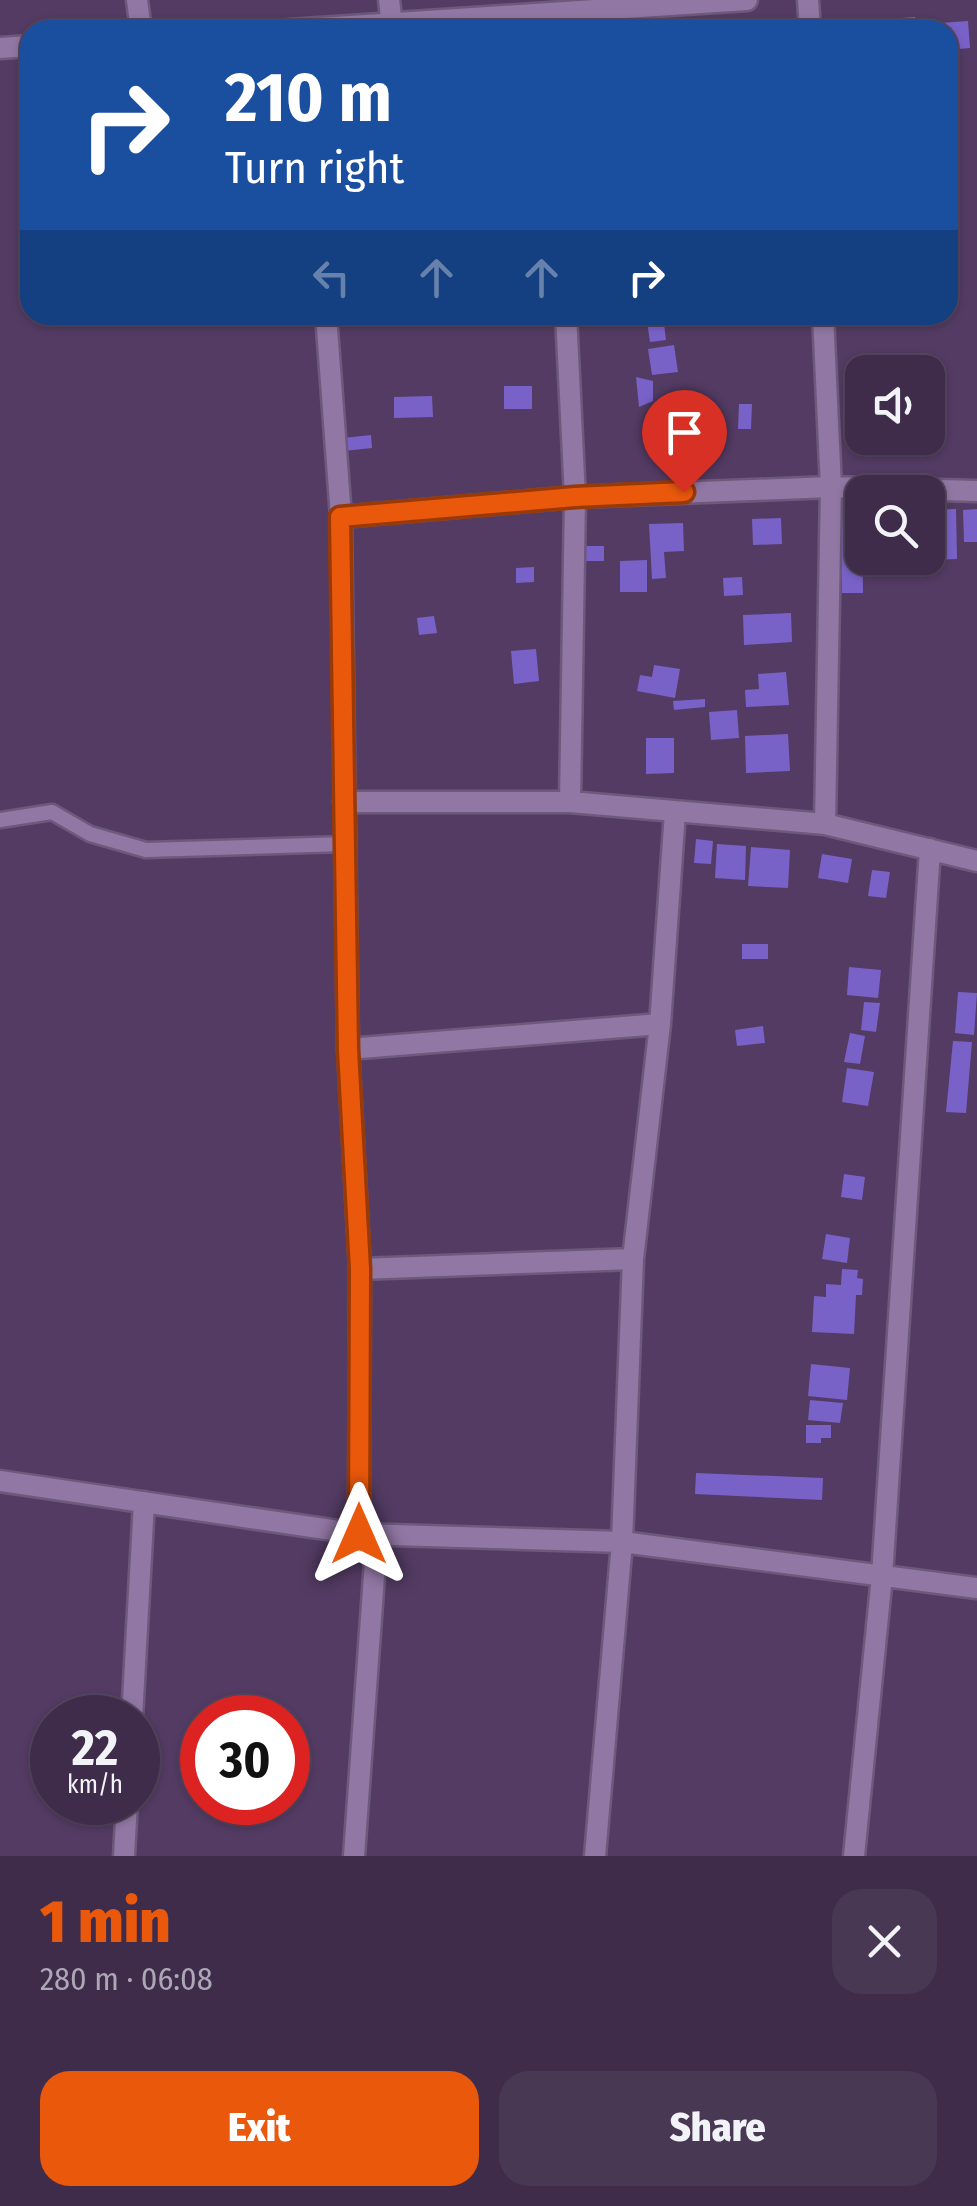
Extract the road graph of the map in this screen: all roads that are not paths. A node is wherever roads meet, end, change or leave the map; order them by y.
1 (748, 0) edge
2 (651, 2) edge
3 (550, 20) edge
4 (327, 325) edge
5 (566, 325) edge
6 (823, 325) edge
7 (830, 486) junction
8 (977, 491) edge
9 (575, 497) junction
10 (340, 517) junction
11 (344, 802) junction
12 (570, 802) junction
13 (675, 812) junction
14 (0, 820) edge
15 (825, 824) junction
16 (345, 844) junction
17 (930, 850) junction
18 (977, 861) edge
19 (660, 1024) junction
20 (348, 1050) junction
21 (634, 1259) junction
22 (360, 1269) junction
23 (0, 1481) edge
24 (144, 1502) junction
25 (368, 1534) junction
26 (622, 1542) junction
27 (882, 1576) junction
28 (977, 1588) edge
29 (133, 1695) edge
30 (126, 1825) edge
31 (124, 1856) edge
32 (354, 1856) edge
33 (595, 1856) edge
34 (854, 1856) edge

1 - 2 street
2 - 3 street
4 - 10 street
5 - 9 street
6 - 7 street
7 - 8 street
7 - 9 street
7 - 15 street
9 - 10 street
9 - 12 street
10 - 11 street
11 - 12 street
11 - 16 street
12 - 13 street
13 - 15 street
13 - 19 street
14 - 16 lane
15 - 17 street
16 - 20 street
17 - 18 street
17 - 27 street
19 - 20 street
19 - 21 street
20 - 22 street
21 - 22 street
21 - 26 street
22 - 25 street
23 - 24 street
24 - 25 street
24 - 29 street
25 - 26 street
25 - 32 street
26 - 27 street
26 - 33 street
27 - 28 street
27 - 34 street
30 - 31 street

